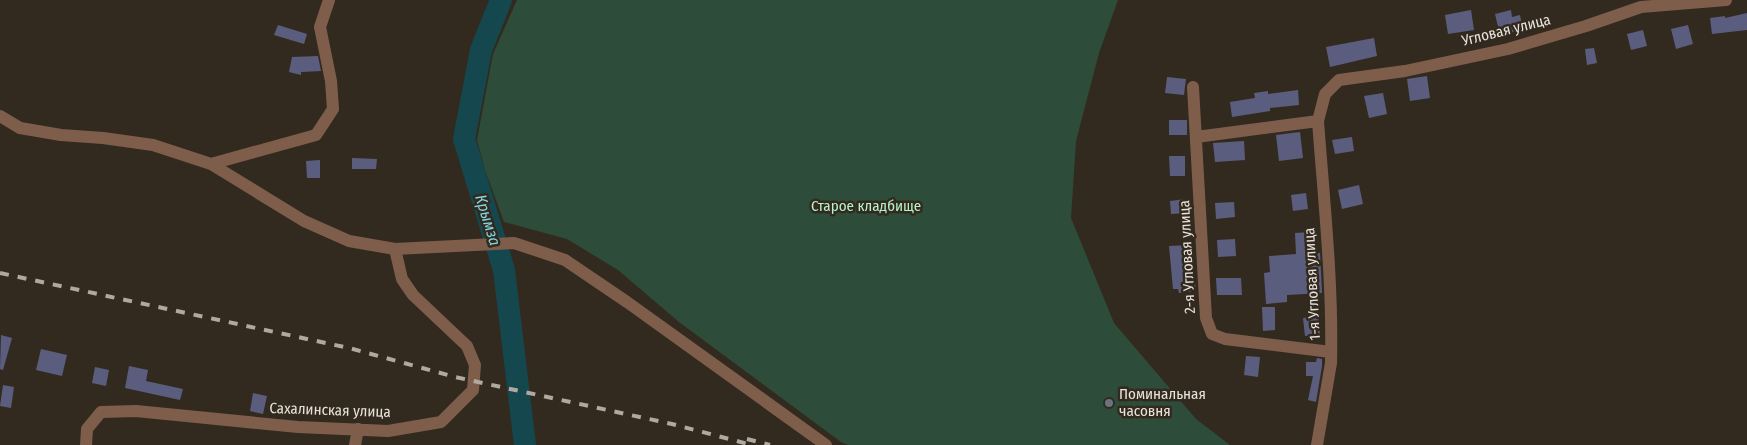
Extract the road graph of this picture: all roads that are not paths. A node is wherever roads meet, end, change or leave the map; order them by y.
1 (329, 0) edge
2 (1726, 0) edge
3 (1193, 86) dead end
4 (0, 116) edge
5 (1318, 122) junction
6 (1196, 137) junction
7 (210, 164) junction
8 (395, 249) junction
9 (1332, 352) junction
10 (358, 429) junction
11 (86, 445) edge
12 (355, 445) edge
13 (826, 445) edge
14 (1317, 445) edge

1 - 7 street
2 - 5 street, Угловая улица
3 - 6 street, 2-я Угловая улица
4 - 7 street
5 - 6 street
5 - 9 street, 1-я Угловая улица
6 - 9 street, 2-я Угловая улица
7 - 8 street
8 - 10 street, Сахалинская улица
8 - 13 street
9 - 14 street, 1-я Угловая улица
10 - 11 street, Сахалинская улица
10 - 12 street

